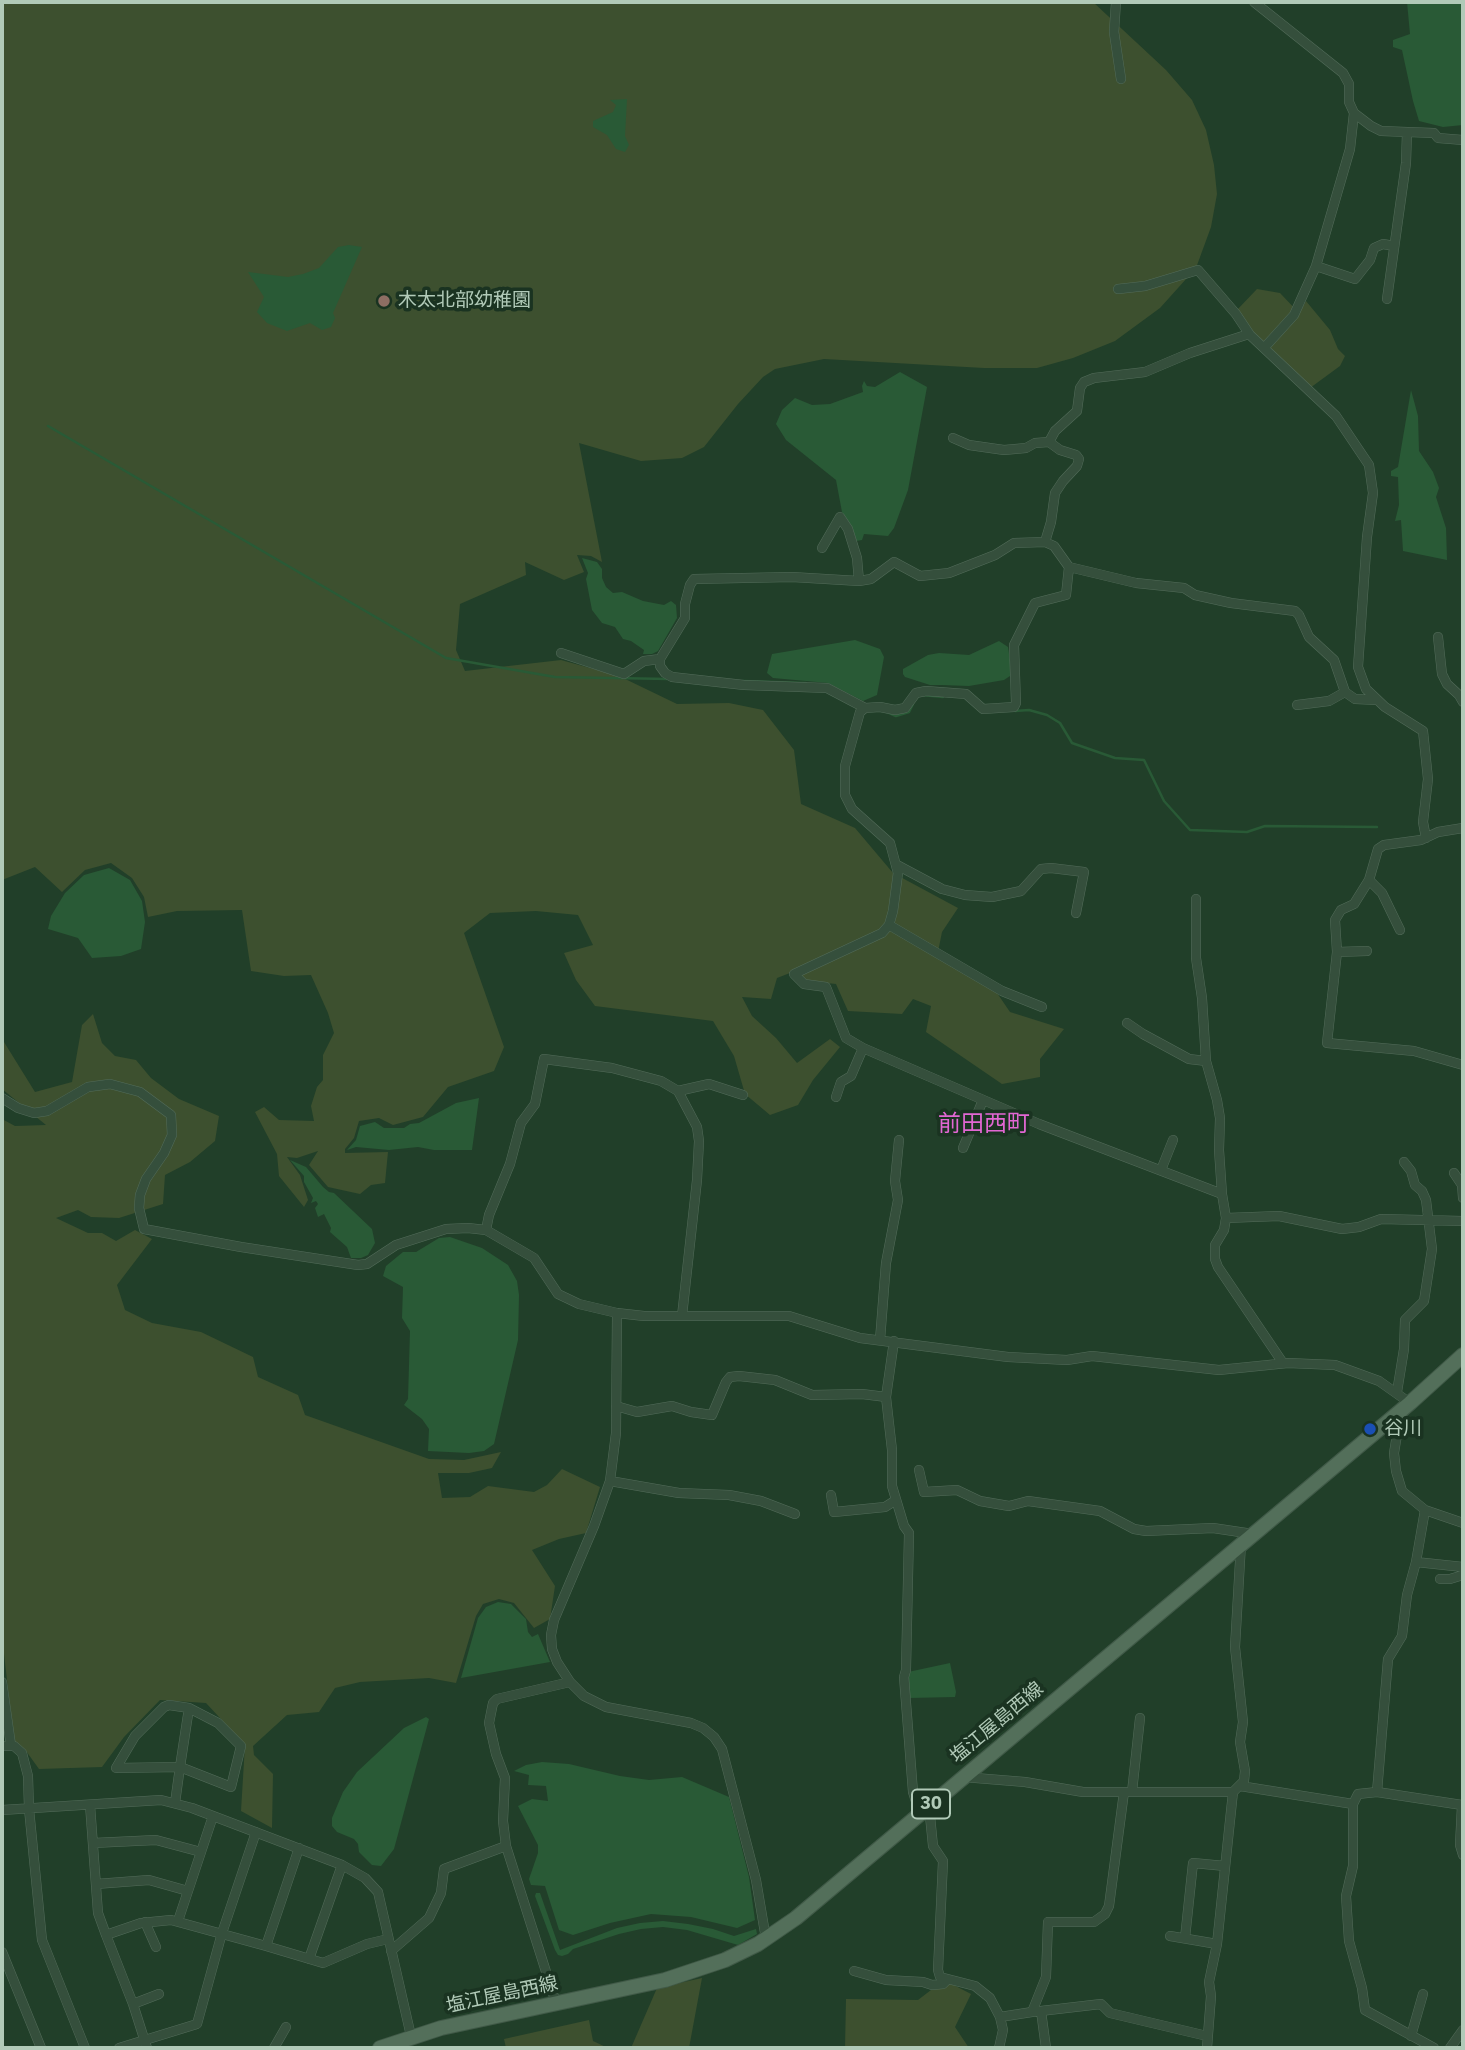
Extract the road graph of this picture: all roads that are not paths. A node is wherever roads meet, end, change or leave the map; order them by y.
1 (1116, 2) edge
2 (1254, 2) edge
3 (1121, 79) dead end
4 (1354, 113) junction
5 (1407, 132) junction
6 (1463, 140) edge
7 (1394, 246) junction
8 (1316, 266) junction
9 (1118, 289) dead end
10 (1387, 299) dead end
11 (1249, 334) junction
12 (1264, 348) junction
13 (953, 438) dead end
14 (1049, 442) junction
15 (1045, 542) junction
16 (822, 548) dead end
17 (1069, 567) junction
18 (859, 581) junction
19 (1438, 637) dead end
20 (561, 653) dead end
21 (660, 659) junction
22 (1348, 694) junction
23 (1377, 700) junction
24 (1463, 702) edge
25 (1297, 705) dead end
26 (872, 707) junction
27 (1463, 828) edge
28 (1426, 838) junction
29 (897, 866) junction
30 (1369, 880) junction
31 (1196, 899) dead end
32 (1076, 913) dead end
33 (889, 925) junction
34 (1400, 930) dead end
35 (1367, 951) dead end
36 (1337, 952) junction
37 (1042, 1007) dead end
38 (1127, 1023) dead end
39 (863, 1048) junction
40 (1206, 1061) junction
41 (1463, 1065) edge
42 (678, 1091) junction
43 (743, 1095) dead end
44 (836, 1097) dead end
45 (2, 1098) edge
46 (983, 1100) junction
47 (899, 1140) dead end
48 (1173, 1140) dead end
49 (962, 1148) dead end
50 (1404, 1162) dead end
51 (1161, 1170) junction
52 (1454, 1173) dead end
53 (1222, 1194) junction
54 (1463, 1198) edge
55 (1226, 1217) junction
56 (1427, 1219) junction
57 (1463, 1221) edge
58 (486, 1230) junction
59 (617, 1313) junction
60 (682, 1316) junction
61 (880, 1340) junction
62 (894, 1341) junction
63 (1463, 1355) edge
64 (1283, 1363) junction
65 (886, 1396) junction
66 (1403, 1402) junction
67 (616, 1406) junction
68 (919, 1470) dead end
69 (610, 1481) junction
70 (831, 1495) dead end
71 (896, 1500) junction
72 (1425, 1510) junction
73 (794, 1514) dead end
74 (1463, 1523) edge
75 (1253, 1534) junction
76 (1241, 1544) junction
77 (1416, 1562) junction
78 (1463, 1567) edge
79 (1463, 1575) edge
80 (1440, 1579) dead end
81 (2, 1682) edge
82 (570, 1682) junction
83 (189, 1707) junction
84 (1140, 1718) dead end
85 (6, 1746) edge
86 (180, 1767) junction
87 (963, 1777) junction
88 (1236, 1789) junction
89 (1128, 1792) junction
90 (1377, 1792) junction
91 (175, 1804) junction
92 (1353, 1804) junction
93 (90, 1805) junction
94 (1463, 1805) edge
95 (29, 1809) junction
96 (925, 1810) junction
97 (2, 1811) edge
98 (214, 1816) junction
99 (256, 1832) junction
100 (93, 1843) junction
101 (506, 1846) junction
102 (299, 1847) junction
103 (201, 1852) junction
104 (1463, 1855) edge
105 (342, 1865) junction
106 (1225, 1866) junction
107 (96, 1884) junction
108 (188, 1891) junction
109 (178, 1921) junction
110 (145, 1922) junction
111 (222, 1933) junction
112 (106, 1935) junction
113 (1170, 1936) dead end
114 (766, 1938) junction
115 (1185, 1938) junction
116 (388, 1939) junction
117 (1217, 1944) junction
118 (266, 1946) junction
119 (156, 1947) dead end
120 (391, 1951) junction
121 (2, 1952) edge
122 (309, 1959) junction
123 (854, 1970) dead end
124 (947, 1980) junction
125 (159, 1994) dead end
126 (1423, 1994) dead end
127 (556, 2003) junction
128 (133, 2004) junction
129 (1037, 2011) junction
130 (1000, 2017) junction
131 (286, 2027) dead end
132 (1463, 2030) edge
133 (411, 2036) junction
134 (1207, 2036) junction
135 (1410, 2036) junction
136 (146, 2044) edge
137 (41, 2048) edge
138 (85, 2048) edge
139 (119, 2048) edge
140 (274, 2048) edge
141 (380, 2048) edge
142 (999, 2048) edge
143 (1046, 2048) edge
144 (1207, 2048) edge
145 (1434, 2048) edge
146 (1450, 2048) edge

1 - 3 street
2 - 4 street
4 - 5 street
4 - 8 street
5 - 6 street
5 - 7 street
7 - 8 street
7 - 10 street
8 - 12 street
9 - 11 street
11 - 12 street
11 - 14 street
12 - 23 street
13 - 14 street
14 - 15 street
15 - 17 street
15 - 18 street
16 - 18 street
17 - 22 street
17 - 26 street
18 - 21 street
19 - 24 street
20 - 21 street
21 - 26 street
22 - 23 street
22 - 25 street
23 - 28 street
26 - 29 street
27 - 28 street
28 - 30 street
29 - 32 street
29 - 33 street
30 - 34 street
30 - 36 street
31 - 40 street
33 - 37 street
33 - 39 street
35 - 36 street
36 - 41 street
38 - 40 street
39 - 44 street
39 - 46 street
40 - 53 street
42 - 43 street
42 - 58 street
42 - 60 street
45 - 58 street
46 - 49 street
46 - 51 street
47 - 61 street
48 - 51 street
50 - 56 street
51 - 53 street
52 - 54 street
53 - 55 street
55 - 56 street
55 - 64 street
56 - 57 street
56 - 66 street
58 - 59 street
59 - 60 street
59 - 67 street
60 - 61 street
61 - 62 street
62 - 64 street
62 - 65 street
63 - 66 main road, 塩江屋島西線 / 30
64 - 66 street
65 - 67 street
65 - 71 street
66 - 72 street
66 - 75 main road, 塩江屋島西線 / 30
67 - 69 street
68 - 75 street
69 - 73 street
69 - 82 street
70 - 71 street
71 - 96 street
72 - 74 street
72 - 77 street
75 - 76 main road, 塩江屋島西線 / 30
76 - 87 main road, 塩江屋島西線 / 30
76 - 88 street
77 - 78 street
77 - 90 street
79 - 80 street
81 - 85 street
82 - 101 street
82 - 114 street
83 - 86 street
83 - 86 street
83 - 86 street
84 - 89 street
85 - 95 street
86 - 91 street
87 - 89 street
87 - 96 main road, 塩江屋島西線 / 30
88 - 89 street
88 - 92 street
88 - 106 street
89 - 129 street
90 - 92 street
90 - 94 street
91 - 93 street
91 - 98 street
92 - 135 street
93 - 95 street
93 - 100 street
94 - 104 street
95 - 97 street
95 - 138 street
96 - 114 main road, 塩江屋島西線 / 30
96 - 124 street
98 - 99 street
98 - 103 street
99 - 102 street
99 - 111 street
100 - 103 street
100 - 107 street
101 - 120 street
101 - 127 street
102 - 105 street
102 - 118 street
103 - 108 street
105 - 116 street
105 - 122 street
106 - 115 street
106 - 117 street
107 - 108 street
107 - 112 street
108 - 109 street
109 - 110 street
109 - 111 street
110 - 112 street
110 - 119 street
111 - 118 street
111 - 136 street
112 - 128 street
113 - 115 street
114 - 127 main road, 塩江屋島西線 / 30
115 - 117 street
116 - 120 street
116 - 122 street
117 - 134 street
118 - 122 street
120 - 133 street
121 - 137 street
123 - 124 street
124 - 130 street
125 - 128 street
126 - 135 street
127 - 133 main road, 塩江屋島西線 / 30
128 - 136 street
129 - 130 street
129 - 134 street
129 - 143 street
130 - 142 street
131 - 140 street
132 - 146 street
133 - 141 main road, 塩江屋島西線 / 30
134 - 144 street
135 - 145 street
136 - 139 street

